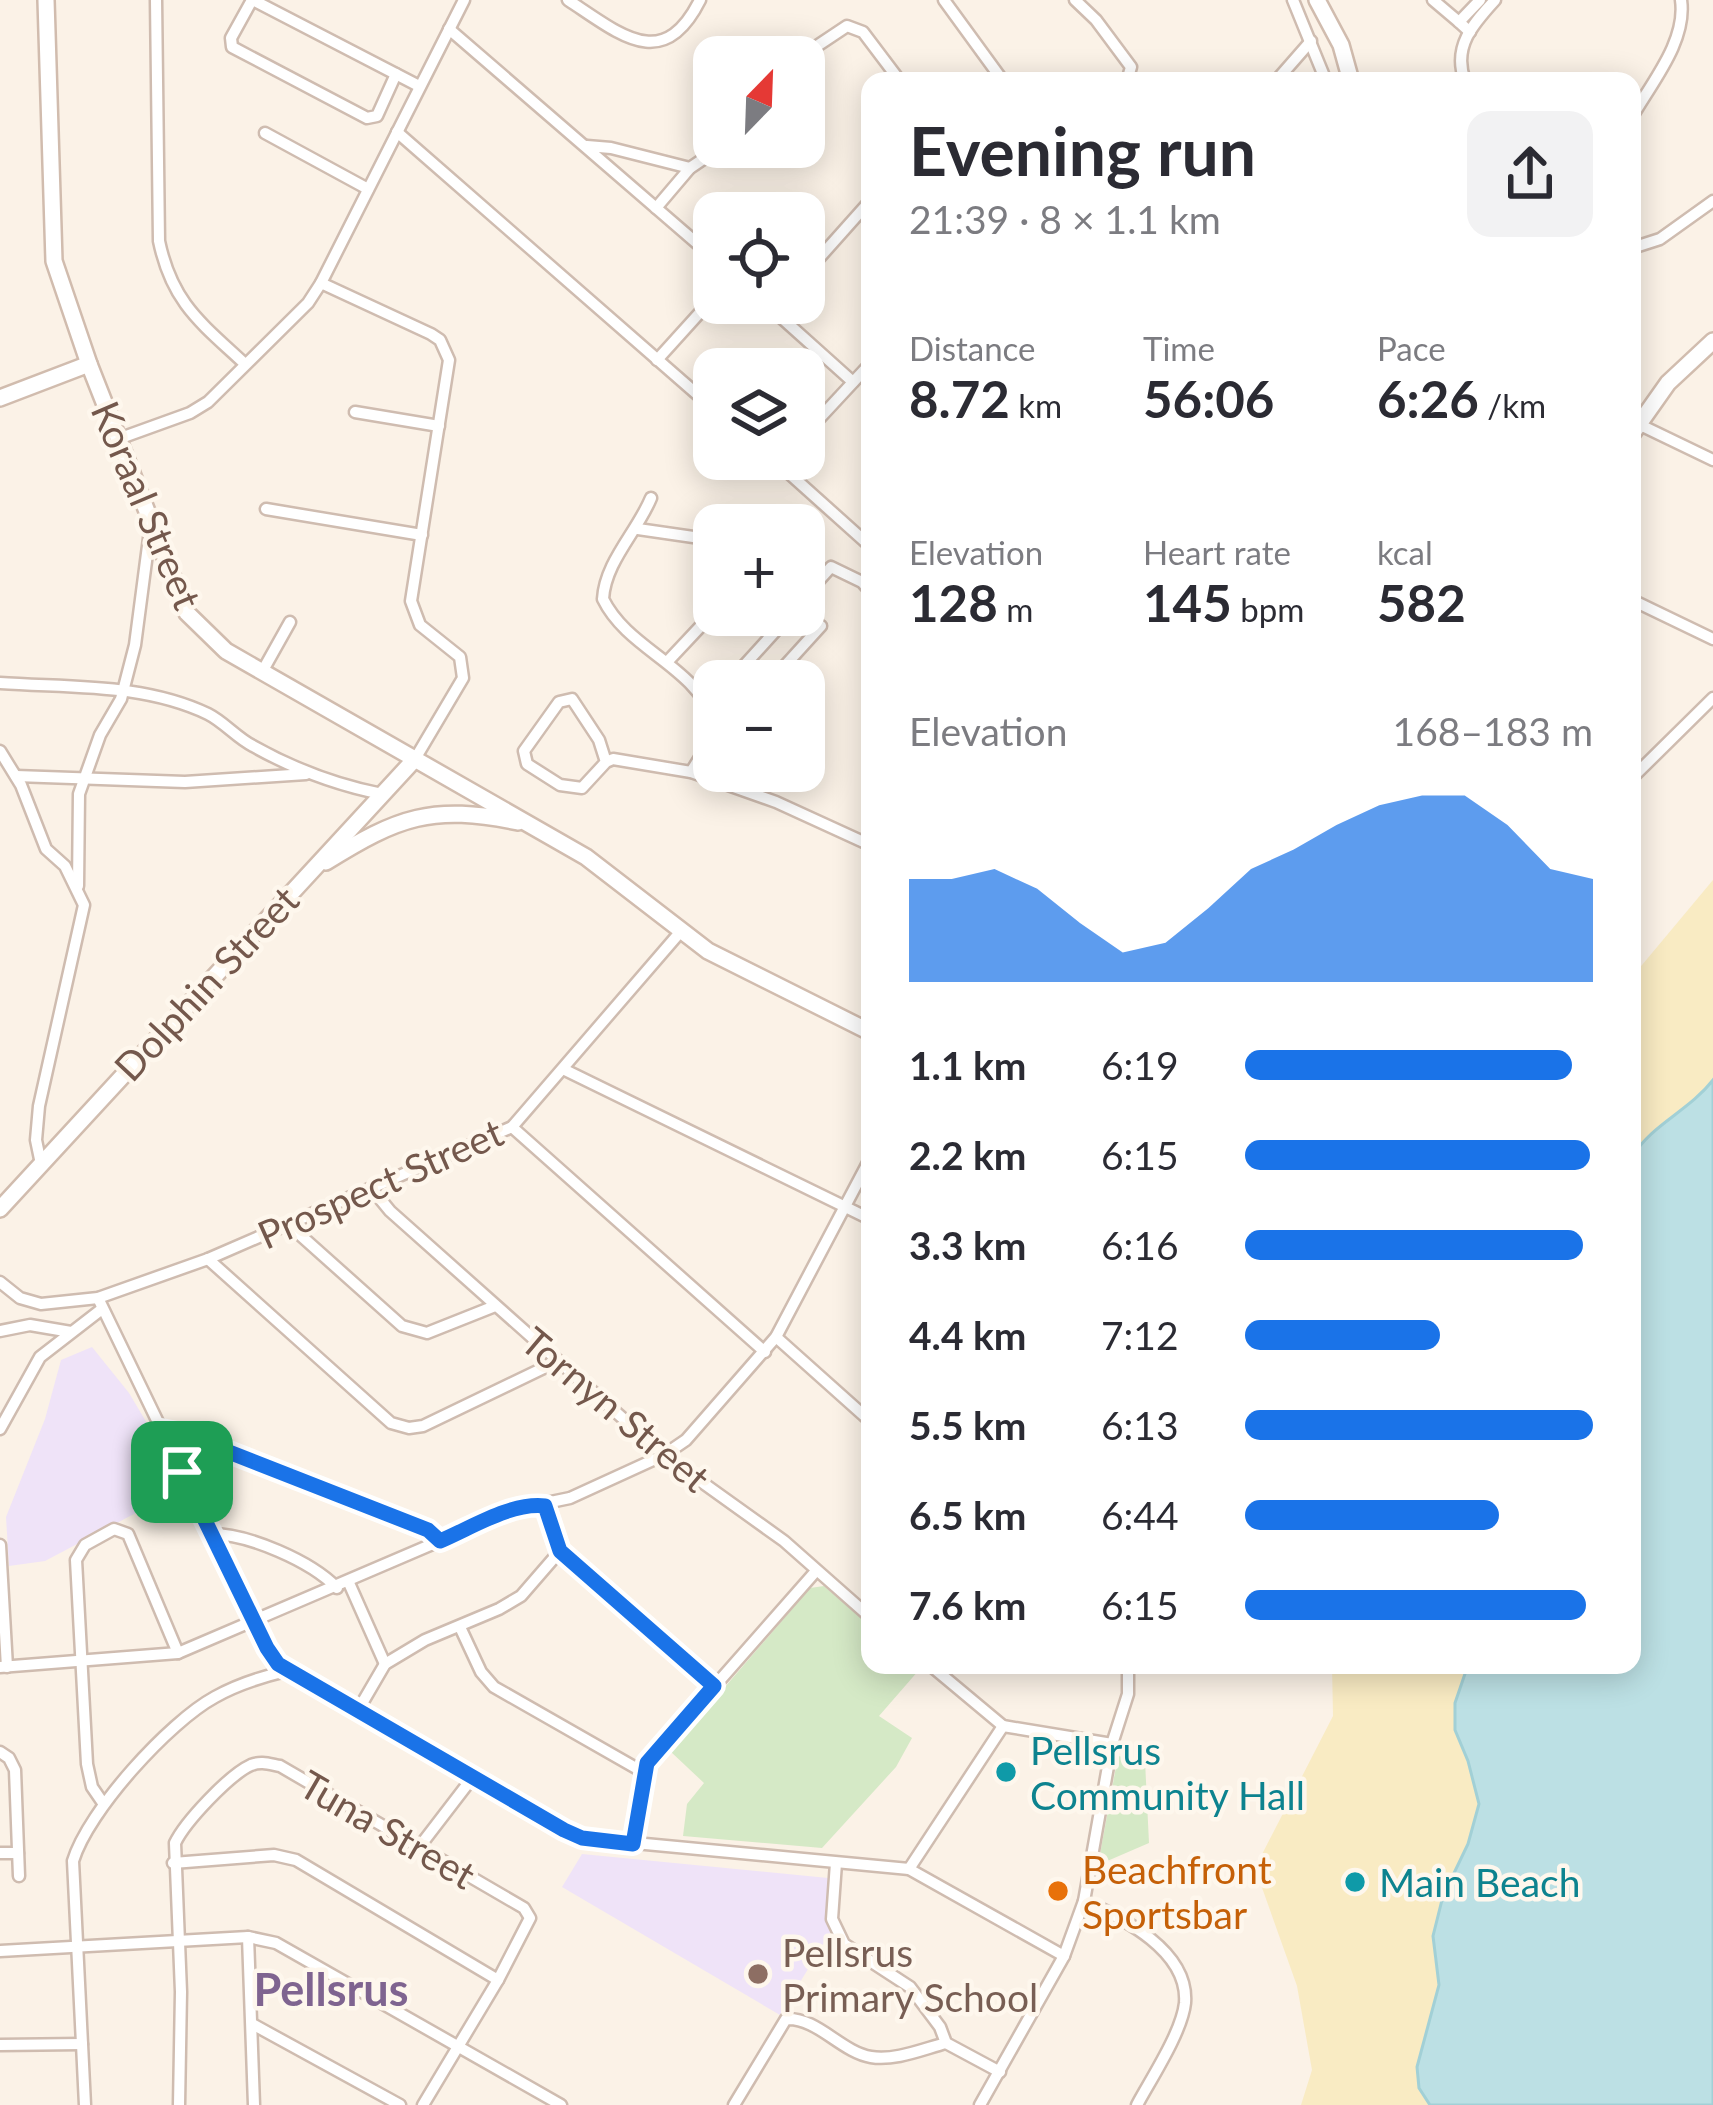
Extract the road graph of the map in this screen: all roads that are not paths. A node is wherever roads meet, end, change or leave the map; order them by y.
1 (46, 0) edge
2 (156, 0) edge
3 (253, 0) edge
4 (464, 0) edge
5 (568, 0) edge
6 (700, 0) edge
7 (944, 0) edge
8 (1075, 0) edge
9 (1293, 0) edge
10 (1317, 0) edge
11 (1433, 0) edge
12 (1480, 0) edge
13 (1495, 0) edge
14 (1681, 0) edge
15 (1459, 22) junction
16 (449, 29) junction
17 (1470, 32) junction
18 (825, 41) edge
19 (1312, 41) junction
20 (893, 72) edge
21 (996, 72) edge
22 (1129, 72) edge
23 (1284, 72) edge
24 (1323, 72) edge
25 (1348, 72) edge
26 (1463, 72) edge
27 (396, 74) junction
28 (419, 86) junction
29 (1641, 101) edge
30 (397, 132) junction
31 (265, 133) dead end
32 (584, 146) junction
33 (693, 166) edge
34 (690, 168) junction
35 (368, 189) junction
36 (1713, 201) edge
37 (656, 208) junction
38 (861, 211) edge
39 (693, 240) edge
40 (1641, 245) edge
41 (825, 251) edge
42 (321, 284) junction
43 (693, 321) edge
44 (792, 324) edge
45 (1713, 341) edge
46 (657, 361) junction
47 (88, 364) junction
48 (244, 364) junction
49 (861, 374) edge
50 (854, 382) junction
51 (693, 391) edge
52 (0, 398) edge
53 (355, 412) dead end
54 (825, 413) edge
55 (1641, 417) edge
56 (439, 426) junction
57 (1641, 429) edge
58 (118, 439) junction
59 (1713, 460) edge
60 (799, 480) edge
61 (651, 498) dead end
62 (266, 509) dead end
63 (151, 523) junction
64 (638, 529) junction
65 (422, 535) junction
66 (693, 537) edge
67 (861, 538) edge
68 (825, 574) edge
69 (861, 582) edge
70 (1641, 604) edge
71 (290, 622) dead end
72 (693, 635) edge
73 (771, 636) edge
74 (812, 636) edge
75 (1713, 639) edge
76 (749, 660) edge
77 (790, 660) edge
78 (668, 662) junction
79 (262, 672) junction
80 (0, 683) edge
81 (693, 683) edge
82 (124, 689) junction
83 (1713, 698) edge
84 (0, 752) edge
85 (415, 759) junction
86 (606, 761) junction
87 (1641, 767) edge
88 (693, 769) edge
89 (691, 772) junction
90 (310, 774) junction
91 (16, 776) junction
92 (86, 776) junction
93 (382, 794) junction
94 (533, 825) junction
95 (861, 841) edge
96 (306, 874) junction
97 (78, 890) junction
98 (682, 930) junction
99 (861, 1028) edge
100 (565, 1070) junction
101 (512, 1127) junction
102 (40, 1164) junction
103 (861, 1176) edge
104 (372, 1189) junction
105 (844, 1208) junction
106 (0, 1209) edge
107 (861, 1215) edge
108 (289, 1225) junction
109 (208, 1259) junction
110 (0, 1282) edge
111 (100, 1304) junction
112 (495, 1306) junction
113 (0, 1331) edge
114 (70, 1332) junction
115 (776, 1337) junction
116 (765, 1352) junction
117 (556, 1362) junction
118 (861, 1413) edge
119 (1, 1426) edge
120 (161, 1430) junction
121 (664, 1455) junction
122 (545, 1506) junction
123 (212, 1534) junction
124 (440, 1541) junction
125 (0, 1545) edge
126 (560, 1551) junction
127 (816, 1571) junction
128 (343, 1585) junction
129 (861, 1610) edge
130 (255, 1623) junction
131 (460, 1627) junction
132 (178, 1653) junction
133 (82, 1664) junction
134 (385, 1664) junction
135 (4, 1667) edge
136 (286, 1671) junction
137 (941, 1674) edge
138 (1128, 1674) edge
139 (714, 1686) junction
140 (357, 1712) junction
141 (1003, 1726) junction
142 (1112, 1744) junction
143 (0, 1753) edge
144 (643, 1772) junction
145 (473, 1777) junction
146 (104, 1803) junction
147 (633, 1844) junction
148 (420, 1846) junction
149 (0, 1853) edge
150 (18, 1853) junction
151 (173, 1862) junction
152 (836, 1863) junction
153 (909, 1869) junction
154 (19, 1876) dead end
155 (1084, 1901) junction
156 (248, 1937) junction
157 (177, 1942) junction
158 (77, 1948) junction
159 (0, 1951) edge
160 (1064, 1956) junction
161 (499, 1980) junction
162 (254, 2025) junction
163 (946, 2042) junction
164 (82, 2044) junction
165 (0, 2045) edge
166 (458, 2047) junction
167 (1000, 2072) junction
168 (85, 2105) edge
169 (179, 2105) edge
170 (254, 2105) edge
171 (400, 2105) edge
172 (423, 2105) edge
173 (561, 2105) edge
174 (734, 2105) edge
175 (980, 2105) edge
176 (1137, 2105) edge

1 - 47 street, Koraal Street
2 - 48 street
3 - 27 street
3 - 27 street
4 - 16 street
5 - 6 street
7 - 21 street
8 - 22 street
9 - 19 street
10 - 25 street
11 - 15 street
12 - 15 street
13 - 17 street
14 - 29 street
15 - 17 street
16 - 28 street
16 - 32 street
17 - 26 street
18 - 20 street
19 - 23 street
19 - 24 street
27 - 28 street
28 - 30 street
30 - 35 street
30 - 46 street
31 - 35 street
32 - 34 street
32 - 37 street
33 - 34 street
34 - 37 street
35 - 42 street
36 - 40 street
37 - 39 street
38 - 41 street
42 - 48 street
42 - 56 street
43 - 46 street
44 - 50 street
45 - 55 street
46 - 51 street
47 - 52 street
47 - 58 street, Koraal Street
48 - 58 street
49 - 50 street
50 - 54 street
53 - 56 street
56 - 65 street
57 - 59 street
58 - 63 street, Koraal Street
60 - 67 street
61 - 64 street
62 - 65 street
63 - 79 street, Koraal Street
63 - 82 street
64 - 66 street
64 - 78 street
65 - 85 street
68 - 69 street
70 - 75 street
71 - 79 street
72 - 78 street
73 - 76 street
74 - 77 street
78 - 81 street
79 - 85 street, Koraal Street
80 - 82 street
82 - 90 street
82 - 92 street
83 - 87 street
84 - 91 street
85 - 93 street, Dolphin Street
85 - 94 street, Koraal Street
86 - 86 street
86 - 89 street
88 - 89 street
89 - 95 street
90 - 92 street
90 - 93 street
91 - 92 street
91 - 97 street
92 - 97 street
93 - 96 street, Dolphin Street
94 - 96 street
94 - 98 street, Koraal Street
96 - 102 street, Dolphin Street
97 - 102 street
98 - 99 street, Koraal Street
98 - 100 street, Prospect Street
100 - 101 street, Prospect Street
100 - 105 street
101 - 104 street, Prospect Street
101 - 116 street
102 - 106 street, Dolphin Street
103 - 105 street
104 - 108 street, Prospect Street
104 - 112 street, Tornyn Street
105 - 107 street
105 - 115 street
108 - 109 street, Prospect Street
108 - 112 street
109 - 111 street, Prospect Street
109 - 117 street
110 - 111 street
111 - 114 street
111 - 120 street
112 - 117 street, Tornyn Street
113 - 114 street
114 - 119 street
115 - 116 street
115 - 118 street
116 - 121 street
117 - 121 street, Tornyn Street
120 - 123 street
120 - 124 street
121 - 122 street
121 - 127 street, Tornyn Street
122 - 124 street
122 - 126 street
123 - 128 street
123 - 130 street
124 - 128 street
125 - 135 street
126 - 131 street
126 - 139 street
127 - 129 street, Tornyn Street
127 - 139 street
128 - 130 street
128 - 134 street
130 - 132 street
130 - 136 street
131 - 134 street
131 - 144 street
132 - 133 street
132 - 133 street
133 - 135 street
133 - 146 street
134 - 140 street
136 - 140 street
136 - 146 street
137 - 141 street
138 - 142 street
139 - 144 street
140 - 145 street
141 - 142 street
141 - 153 street
142 - 155 street
143 - 150 street
144 - 147 street
145 - 147 street
145 - 148 street
146 - 158 street
147 - 152 street
148 - 151 street, Tuna Street
148 - 161 street, Tuna Street
149 - 150 street
150 - 154 street
151 - 157 street
151 - 161 street
152 - 153 street
152 - 163 street
153 - 160 street
155 - 160 street
155 - 176 street
156 - 157 street
156 - 162 street
156 - 166 street
157 - 158 street
157 - 169 street
158 - 159 street
158 - 164 street
160 - 167 street
161 - 166 street
162 - 170 street
162 - 171 street
163 - 167 street
163 - 174 street
164 - 165 street
164 - 168 street
166 - 172 street
166 - 173 street
167 - 175 street

